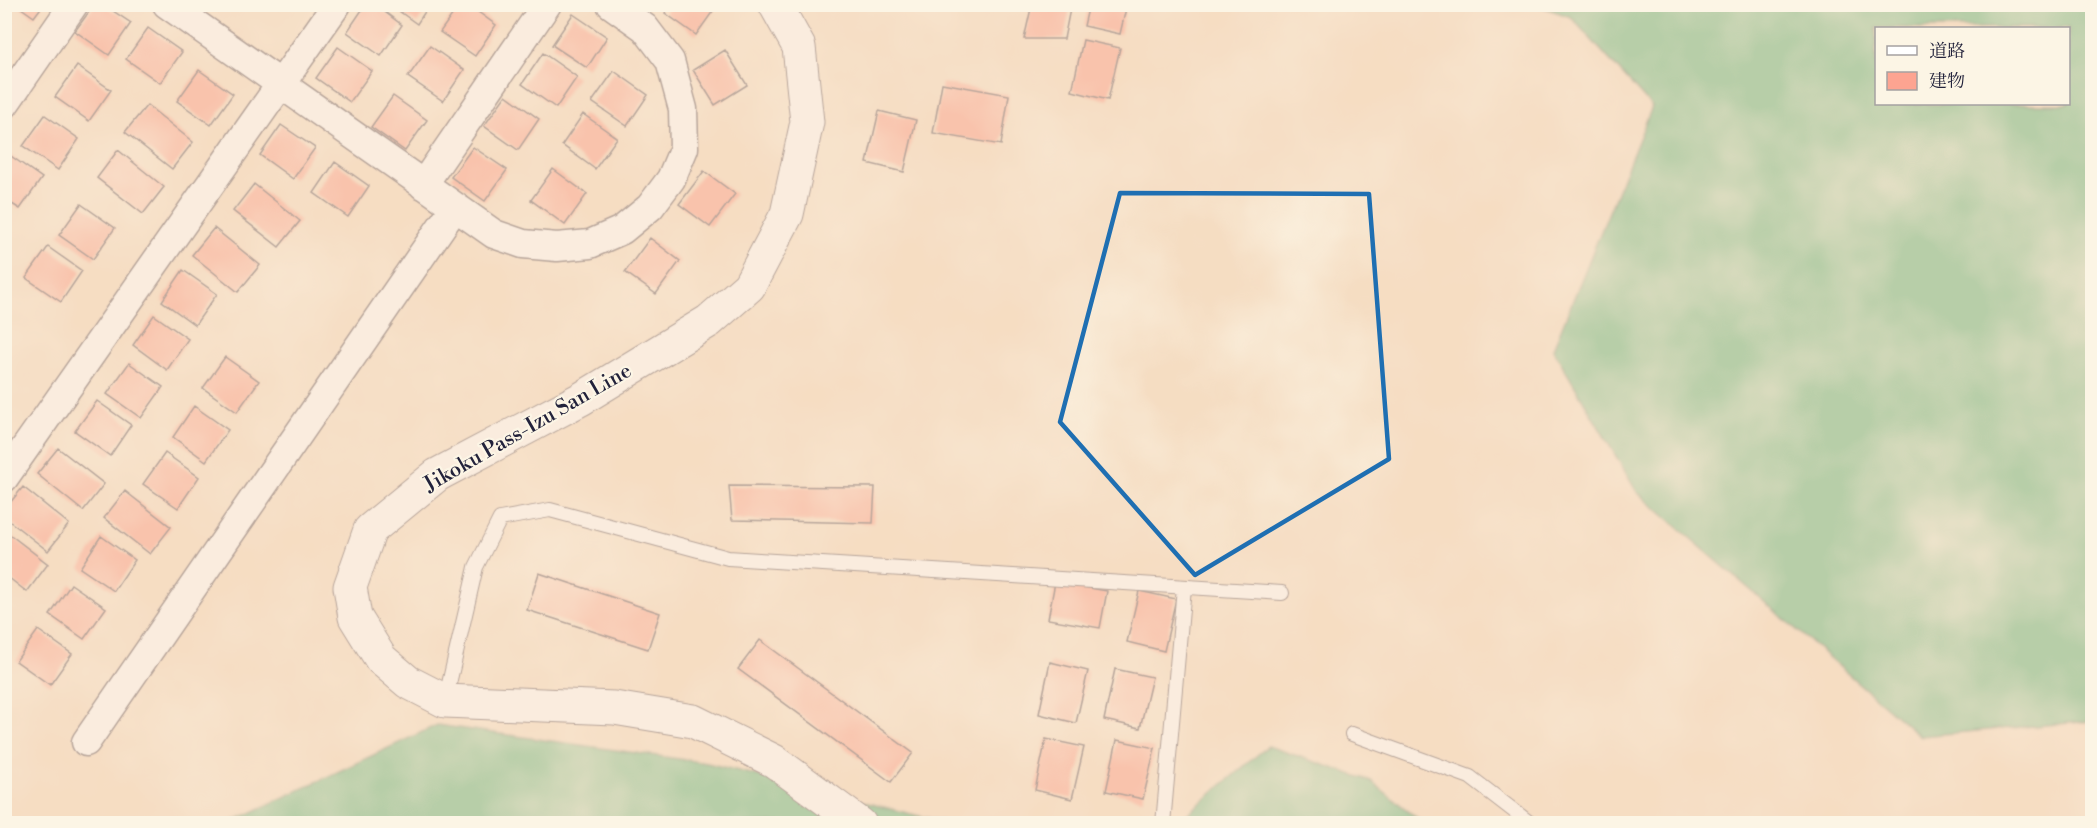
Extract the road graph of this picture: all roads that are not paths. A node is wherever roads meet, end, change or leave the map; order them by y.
1 (74, 4) edge
2 (167, 4) edge
3 (337, 4) edge
4 (547, 4) edge
5 (611, 4) edge
6 (775, 4) edge
7 (281, 84) junction
8 (4, 105) edge
9 (423, 185) junction
10 (455, 207) junction
11 (4, 478) edge
12 (1184, 587) junction
13 (1282, 593) dead end
14 (445, 701) junction
15 (1352, 734) dead end
16 (86, 742) dead end
17 (860, 824) edge
18 (1163, 824) edge
19 (1531, 824) edge

1 - 8 street
2 - 7 street
3 - 7 street
4 - 9 street
5 - 10 street
6 - 14 main road, Jikoku Pass-Izu San Line
7 - 9 street
7 - 11 street
9 - 10 street
10 - 16 street
12 - 13 lane
12 - 14 lane
12 - 18 lane
14 - 17 main road, Jikoku Pass-Izu San Line
15 - 19 lane

